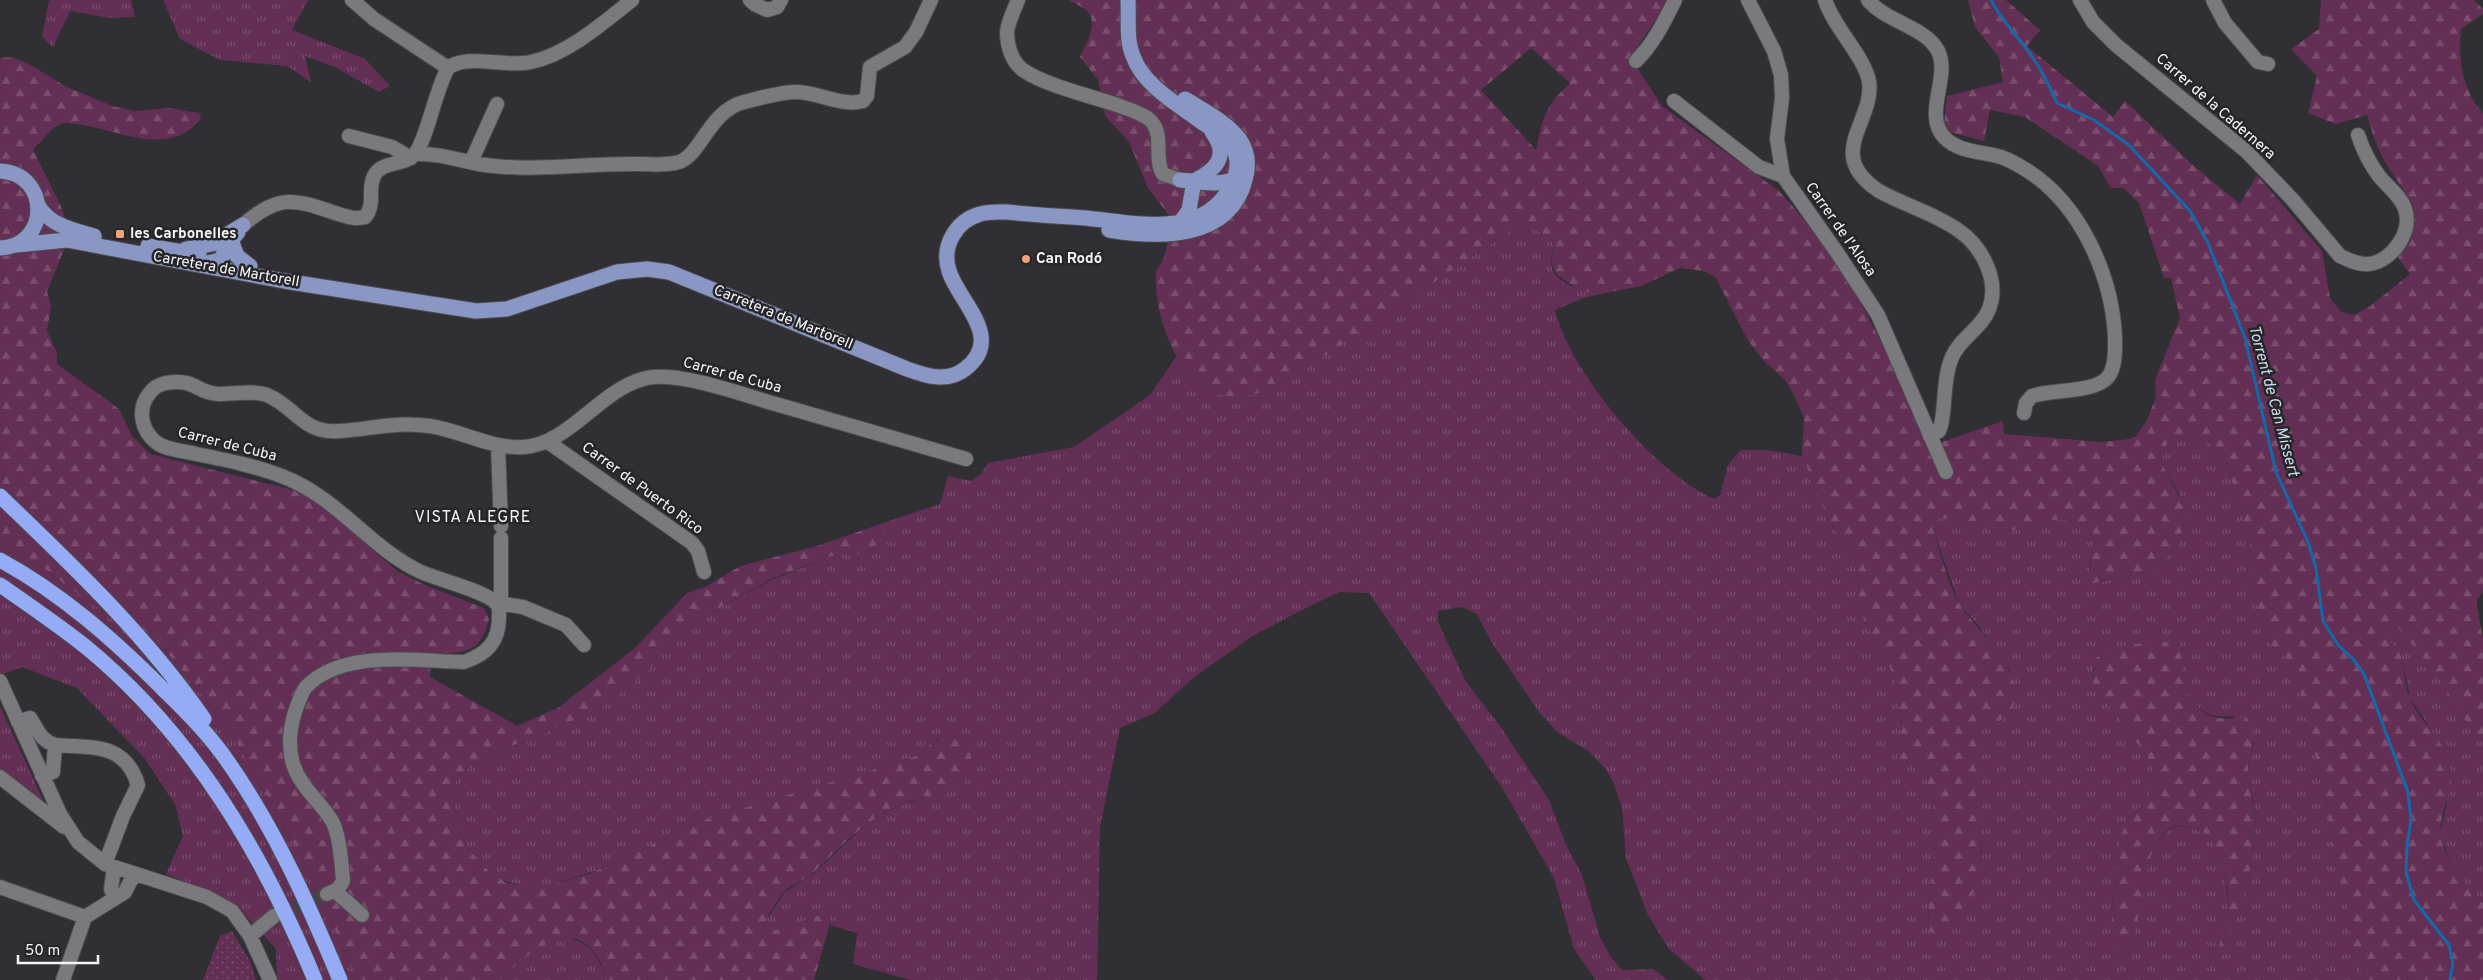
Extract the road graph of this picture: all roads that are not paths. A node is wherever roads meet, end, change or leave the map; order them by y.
1 (352, 0) edge
2 (632, 0) edge
3 (750, 0) edge
4 (781, 0) edge
5 (931, 0) edge
6 (1018, 0) edge
7 (1128, 0) edge
8 (1675, 0) edge
9 (1748, 0) edge
10 (1825, 0) edge
11 (1868, 0) edge
12 (2080, 0) edge
13 (2216, 1) edge
14 (1636, 61) dead end
15 (2268, 64) dead end
16 (448, 68) junction
17 (1152, 83) junction
18 (1674, 101) dead end
19 (497, 104) dead end
20 (1204, 124) junction
21 (2358, 135) dead end
22 (349, 136) dead end
23 (1240, 139) junction
24 (413, 156) junction
25 (470, 162) junction
26 (0, 170) edge
27 (1783, 176) junction
28 (1234, 180) junction
29 (1191, 181) junction
30 (38, 205) junction
31 (1206, 213) junction
32 (243, 224) junction
33 (1181, 229) junction
34 (231, 240) junction
35 (5, 248) edge
36 (172, 249) junction
37 (221, 260) junction
38 (194, 264) junction
39 (250, 266) junction
40 (347, 289) junction
41 (2024, 413) dead end
42 (1930, 436) junction
43 (548, 442) junction
44 (498, 446) junction
45 (966, 459) dead end
46 (1946, 472) dead end
47 (0, 496) edge
48 (0, 560) edge
49 (704, 572) dead end
50 (0, 585) edge
51 (499, 603) junction
52 (584, 645) dead end
53 (0, 681) edge
54 (18, 722) junction
55 (55, 744) junction
56 (225, 757) junction
57 (42, 776) junction
58 (0, 777) edge
59 (72, 833) junction
60 (109, 866) junction
61 (134, 874) junction
62 (0, 888) edge
63 (116, 898) junction
64 (362, 915) dead end
65 (274, 916) tunnel mouth
66 (85, 917) junction
67 (250, 936) junction
68 (63, 980) edge
69 (270, 980) edge
70 (315, 980) edge
71 (340, 980) edge

1 - 16 street
2 - 16 street
3 - 4 street
5 - 25 street
6 - 29 street
7 - 17 main road, Carretera de Martorell
8 - 14 street
9 - 27 street, Carrer de l'Alosa
10 - 42 street
11 - 41 street
12 - 21 street, Carrer de la Cadernera
13 - 15 street
16 - 24 street
17 - 20 main road, Carretera de Martorell
17 - 23 main road, Carretera de Martorell
18 - 27 street
19 - 25 street
20 - 28 main road, Carretera de Martorell
20 - 29 main road
22 - 24 street
23 - 28 main road
23 - 33 main road, Carretera de Martorell
24 - 25 street
24 - 32 street
26 - 30 main road, Carretera de Martorell
27 - 42 street, Carrer de l'Alosa
28 - 29 main road
28 - 31 main road
29 - 31 main road
29 - 33 main road
30 - 35 main road
30 - 36 main road, Carretera de Martorell
31 - 33 main road
32 - 34 main road
32 - 36 main road
33 - 40 main road, Carretera de Martorell
34 - 37 main road
34 - 39 main road
35 - 38 main road, Carretera de Martorell
36 - 37 main road, Carretera de Martorell
37 - 38 main road
37 - 39 main road, Carretera de Martorell
38 - 40 main road, Carretera de Martorell
39 - 40 main road, Carretera de Martorell
42 - 46 street, Carrer de l'Alosa
43 - 44 street, Carrer de Cuba
43 - 45 street, Carrer de Cuba
43 - 49 street, Carrer de Puerto Rico
44 - 51 street
44 - 51 street, Carrer de Cuba
47 - 56 highway
48 - 56 highway
50 - 70 highway
51 - 52 street
51 - 64 street
53 - 54 street
54 - 55 street
54 - 57 street
55 - 57 street
55 - 60 street
56 - 71 highway
57 - 59 street
58 - 59 street
59 - 60 street
60 - 61 street
60 - 63 street
61 - 63 street
61 - 67 street
62 - 66 street
63 - 66 street
65 - 67 street
66 - 68 street
67 - 69 street

